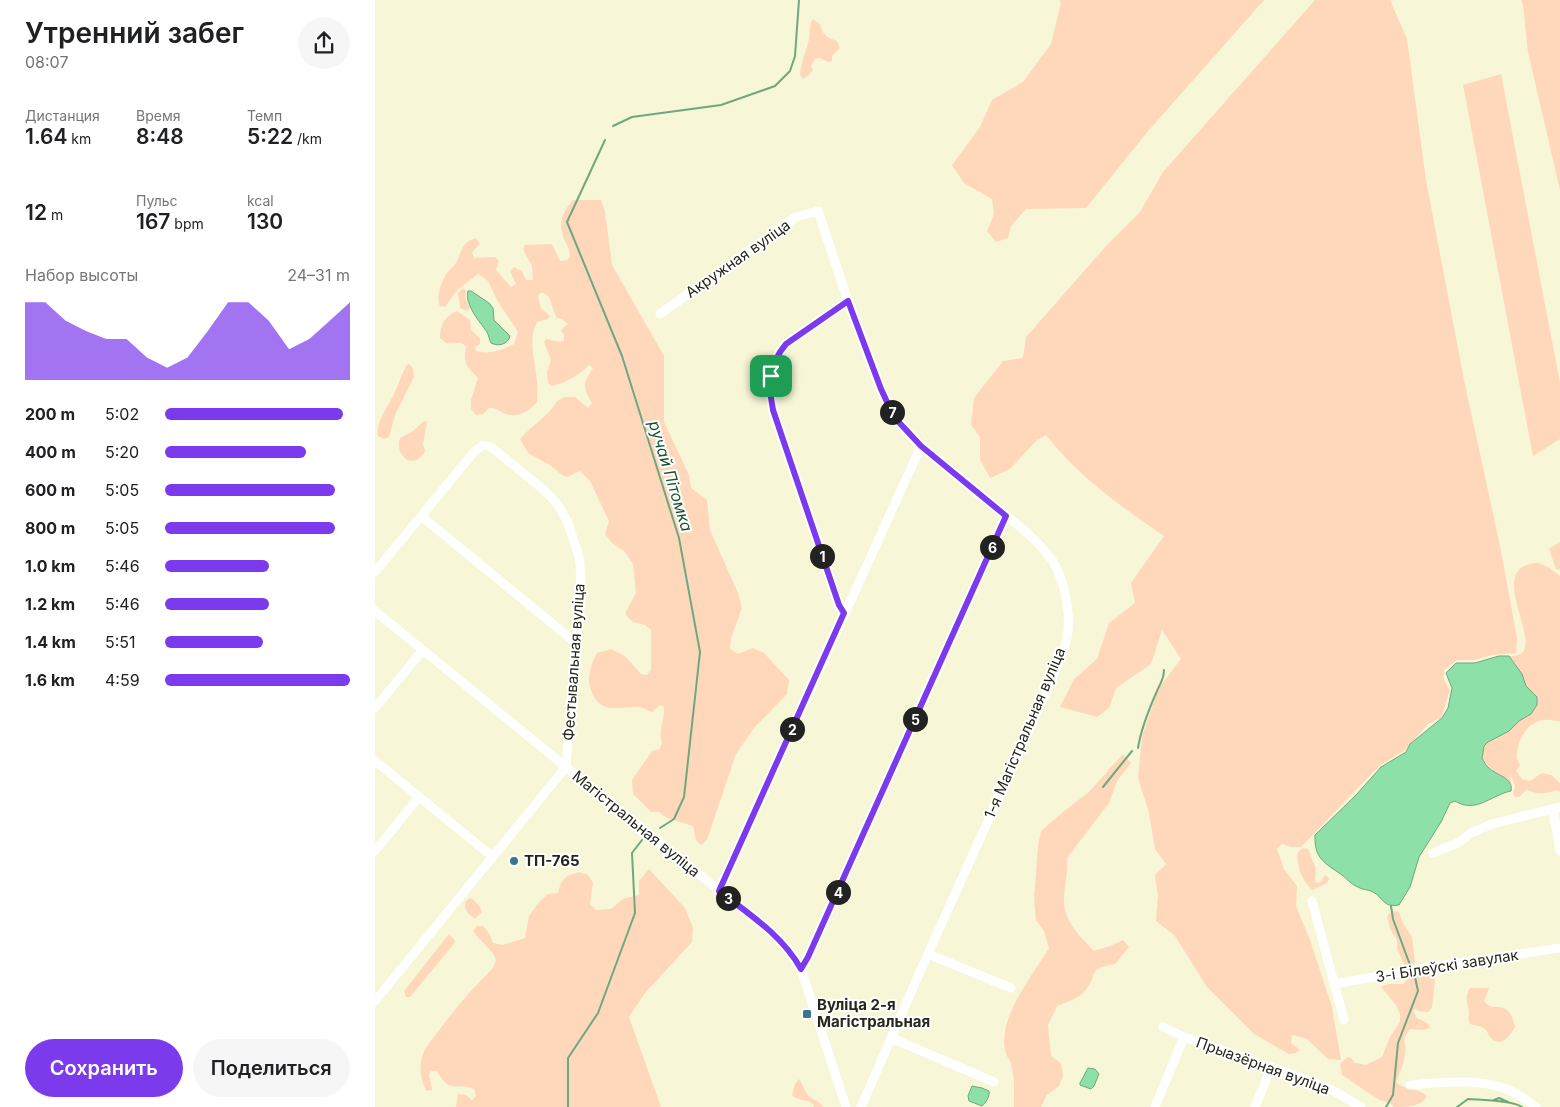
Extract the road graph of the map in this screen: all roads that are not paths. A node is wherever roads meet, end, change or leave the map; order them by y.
1 (818, 211) joint
2 (848, 301) junction
3 (660, 314) dead end
4 (921, 446) junction
5 (421, 516) junction
6 (1006, 516) junction
7 (375, 572) edge
8 (375, 611) edge
9 (844, 613) junction
10 (575, 643) junction
11 (422, 650) junction
12 (375, 708) edge
13 (375, 761) edge
14 (566, 767) junction
15 (419, 797) junction
16 (1556, 808) edge
17 (375, 851) edge
18 (1560, 851) edge
19 (1433, 853) dead end
20 (493, 857) junction
21 (719, 891) junction
22 (1312, 901) dead end
23 (1560, 948) edge
24 (928, 954) junction
25 (801, 969) junction
26 (1334, 984) junction
27 (1011, 988) dead end
28 (375, 1002) edge
29 (1344, 1020) dead end
30 (1163, 1027) dead end
31 (1184, 1037) junction
32 (891, 1038) junction
33 (1271, 1068) junction
34 (994, 1082) dead end
35 (1410, 1085) dead end
36 (847, 1107) edge
37 (861, 1107) edge
38 (1155, 1107) edge
39 (1255, 1107) edge
40 (1361, 1107) edge
41 (1536, 1107) edge

1 - 2 street, 1-я Магістральная вуліца
1 - 3 street, Акружная вуліца
2 - 4 street, 1-я Магістральная вуліца
2 - 9 street
4 - 6 street, 1-я Магістральная вуліца
4 - 9 street
5 - 7 street
5 - 10 street
5 - 10 street, Фестывальная вуліца
6 - 24 street, 1-я Магістральная вуліца
6 - 25 street
8 - 11 street, Магістральная вуліца
9 - 21 street
10 - 14 street, Фестывальная вуліца
11 - 12 street
11 - 14 street, Магістральная вуліца
13 - 15 street
14 - 20 street
14 - 21 street, Магістральная вуліца
15 - 17 street
15 - 20 street
16 - 18 street
16 - 19 street
20 - 28 street
21 - 25 street, Магістральная вуліца
22 - 26 street
23 - 26 street, 3-і Білеўскі завулак
24 - 27 street
24 - 32 street, 1-я Магістральная вуліца
25 - 36 street, Магістральная вуліца
26 - 29 street
30 - 31 street, Прыазёрная вуліца
31 - 33 street, Прыазёрная вуліца
31 - 38 street
32 - 34 street
32 - 37 street, 1-я Магістральная вуліца
33 - 39 street
33 - 40 street, Прыазёрная вуліца
35 - 41 street

